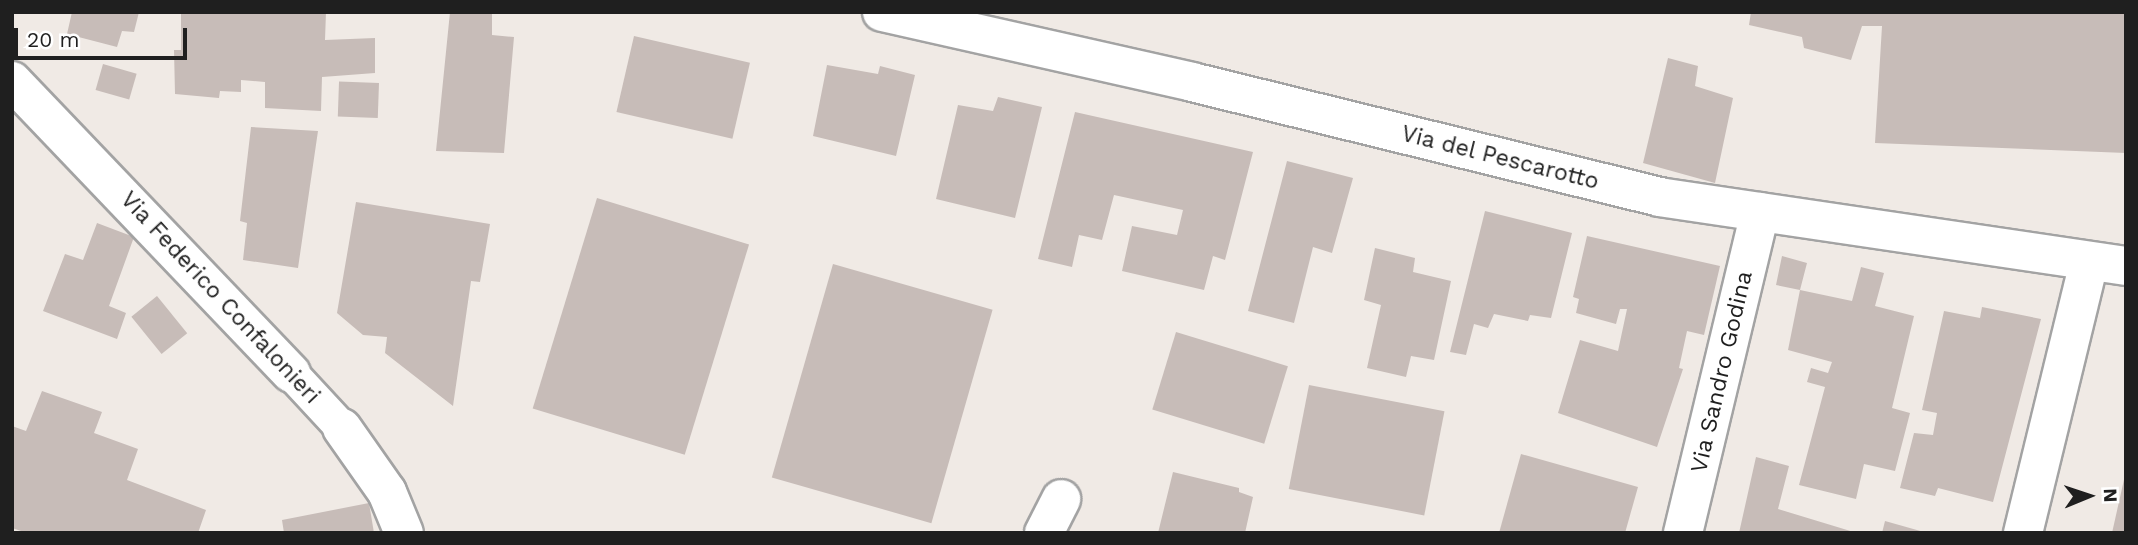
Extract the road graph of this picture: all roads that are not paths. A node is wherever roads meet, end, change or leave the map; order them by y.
1 (882, 12) edge
2 (12, 81) edge
3 (1760, 212) junction
4 (2089, 262) junction
5 (2126, 266) edge
6 (291, 373) joint
7 (342, 428) joint
8 (1061, 499) dead end
9 (404, 533) edge
10 (1044, 533) edge
11 (1683, 533) edge
12 (2023, 533) edge

1 - 3 street, Via del Pescarotto
2 - 6 street, Via Federico Confalonieri
3 - 4 street, Via del Pescarotto
3 - 11 street, Via Sandro Godina
4 - 5 street, Via del Pescarotto
4 - 12 street
6 - 7 street, Via Federico Confalonieri
7 - 9 street, Via Federico Confalonieri
8 - 10 street

